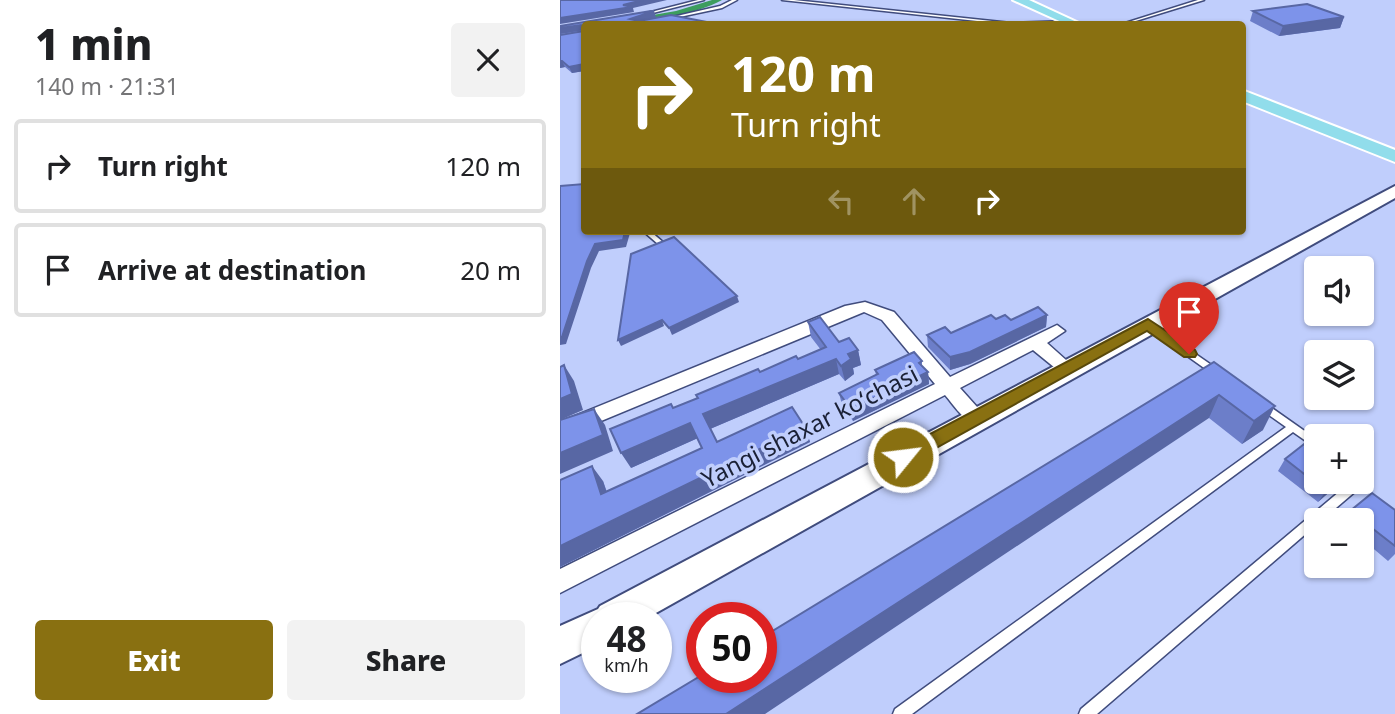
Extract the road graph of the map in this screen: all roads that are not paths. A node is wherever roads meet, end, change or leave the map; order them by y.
1 (702, 0) edge
2 (735, 0) edge
3 (784, 0) edge
4 (1019, 0) edge
5 (1182, 0) edge
6 (1202, 0) edge
7 (660, 1) edge
8 (670, 8) junction
9 (638, 15) edge
10 (1151, 16) junction
11 (662, 20) edge
12 (980, 21) edge
13 (1067, 21) edge
14 (1134, 21) edge
15 (1246, 91) edge
16 (1246, 96) edge
17 (1392, 148) edge
18 (1395, 191) edge
19 (651, 235) edge
20 (660, 243) edge
21 (1148, 324) junction
22 (1057, 331) dead end
23 (1035, 342) junction
24 (1066, 368) junction
25 (1226, 380) edge
26 (947, 386) junction
27 (1248, 396) edge
28 (976, 417) junction
29 (1293, 427) junction
30 (560, 430) edge
31 (1304, 435) edge
32 (1345, 494) edge
33 (560, 581) edge
34 (641, 602) edge
35 (581, 635) edge
36 (560, 646) edge
37 (900, 714) edge
38 (1086, 714) edge

1 - 8 lane
2 - 11 lane
3 - 12 lane
4 - 13 main road
5 - 10 lane
6 - 10 lane
7 - 8 lane
8 - 9 lane
10 - 14 lane
15 - 17 main road
16 - 17 main road
18 - 21 main road
19 - 20 lane
21 - 24 main road
21 - 25 lane
22 - 23 street
23 - 24 street
23 - 26 street
24 - 28 main road
26 - 28 street
26 - 30 street, Yangi shaxar koʻchasi
26 - 33 street, Yangi shaxar koʻchasi
27 - 29 lane
28 - 34 main road
29 - 31 lane
29 - 37 lane
32 - 38 lane
35 - 36 main road

